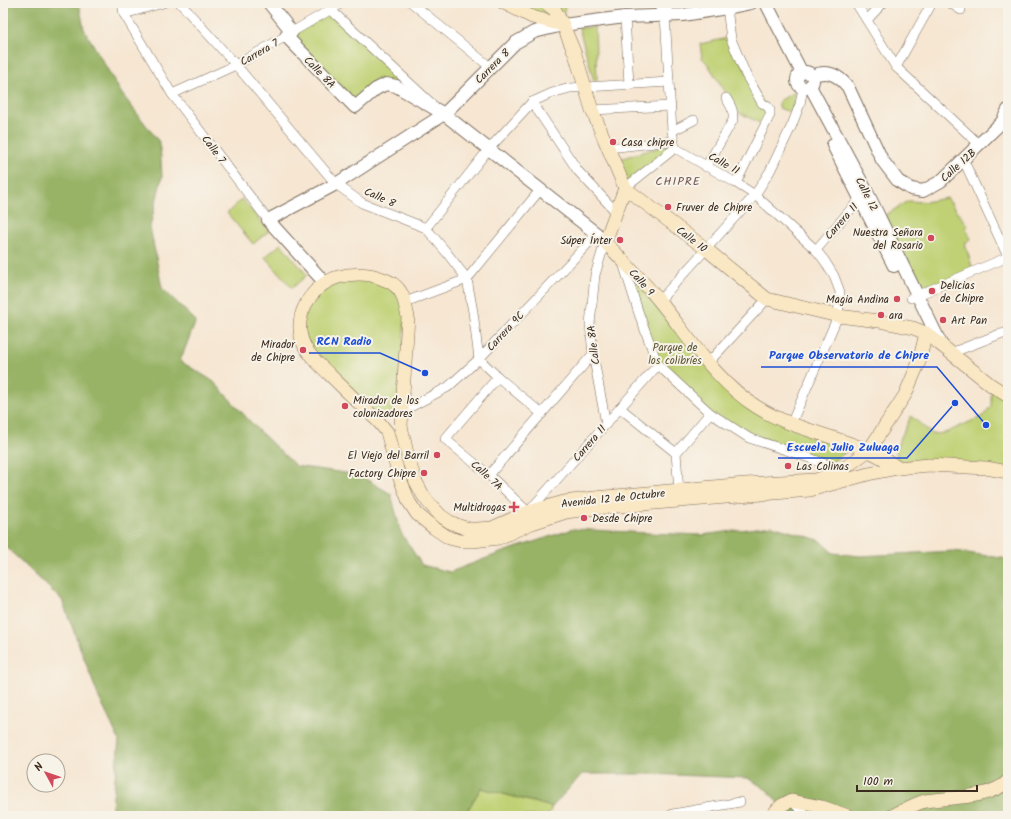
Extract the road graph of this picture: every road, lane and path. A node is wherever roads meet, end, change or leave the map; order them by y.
1 (122, 3) edge
2 (163, 3) edge
3 (180, 3) edge
4 (269, 3) edge
5 (342, 3) edge
6 (412, 3) edge
7 (504, 3) edge
8 (546, 3) edge
9 (657, 3) edge
10 (669, 3) edge
11 (751, 3) edge
12 (766, 3) edge
13 (856, 3) edge
14 (883, 3) edge
15 (932, 3) edge
16 (950, 3) edge
17 (727, 8) junction
18 (331, 10) junction
19 (961, 10) dead end
20 (124, 14) junction
21 (665, 15) junction
22 (625, 17) junction
23 (867, 20) junction
24 (563, 25) junction
25 (289, 34) junction
26 (236, 65) junction
27 (490, 67) junction
28 (896, 67) junction
29 (669, 82) junction
30 (807, 82) junction
31 (386, 84) joint
32 (629, 84) junction
33 (584, 86) junction
34 (172, 94) junction
35 (726, 98) dead end
36 (532, 102) junction
37 (671, 106) junction
38 (592, 110) junction
39 (1008, 110) edge
40 (444, 114) junction
41 (694, 120) dead end
42 (672, 131) junction
43 (674, 145) junction
44 (980, 145) junction
45 (608, 148) junction
46 (488, 150) junction
47 (964, 161) junction
48 (706, 167) junction
49 (736, 183) junction
50 (336, 184) junction
51 (625, 188) junction
52 (540, 190) junction
53 (755, 195) junction
54 (863, 195) junction
55 (617, 213) junction
56 (268, 220) junction
57 (426, 228) junction
58 (601, 238) junction
59 (706, 249) junction
60 (816, 250) junction
61 (1008, 257) edge
62 (622, 260) junction
63 (467, 279) junction
64 (325, 283) junction
65 (914, 297) junction
66 (768, 298) junction
67 (659, 301) junction
68 (405, 302) junction
69 (838, 316) junction
70 (926, 333) junction
71 (1008, 333) edge
72 (947, 349) junction
73 (593, 354) junction
74 (479, 359) junction
75 (708, 362) junction
76 (919, 362) junction
77 (658, 365) junction
78 (498, 377) junction
79 (1008, 396) edge
80 (620, 408) junction
81 (401, 412) junction
82 (710, 413) junction
83 (542, 414) junction
84 (606, 424) junction
85 (791, 424) junction
86 (868, 450) junction
87 (676, 452) junction
88 (898, 468) junction
89 (838, 471) junction
90 (1008, 472) edge
91 (489, 475) junction
92 (679, 491) junction
93 (530, 518) junction
94 (1008, 781) edge
95 (792, 801) junction
96 (740, 802) dead end
97 (670, 816) edge
98 (772, 816) edge
99 (806, 816) edge
100 (848, 816) edge
101 (892, 816) edge

1 - 20 street, Calle 7
2 - 20 street
3 - 26 street, Calle 8
4 - 25 street
5 - 18 street, Carrera 7
6 - 27 street
7 - 24 main road
8 - 24 main road, Calle 10
9 - 21 street
10 - 21 street
11 - 17 street, Carrera 8
12 - 30 street, Calle 12
13 - 23 street, Calle 12B
14 - 23 street
15 - 28 street
16 - 19 street
17 - 21 street, Carrera 8
17 - 49 street
18 - 25 street, Carrera 7
18 - 40 street
20 - 34 street, Calle 7
21 - 22 street, Carrera 8
21 - 29 street
22 - 24 street, Carrera 8
22 - 32 street
23 - 28 street, Calle 12B
24 - 27 street, Carrera 8
24 - 33 main road, Calle 10
25 - 26 street, Carrera 7
25 - 31 street, Calle 8A
26 - 34 street, Carrera 7
26 - 50 street, Calle 8
27 - 40 street, Carrera 8
28 - 44 street, Calle 12B
29 - 32 street
29 - 37 street
30 - 47 street, Calle 12B
30 - 53 street
30 - 54 street, Calle 12
31 - 40 street, Calle 9
32 - 33 street
33 - 36 street
33 - 38 main road, Calle 10
34 - 56 street, Calle 7
35 - 48 street
36 - 46 street
36 - 55 street
37 - 38 street
37 - 42 street
38 - 45 main road, Calle 10
39 - 44 street
40 - 46 street, Calle 9
40 - 50 street, Carrera 8
41 - 42 street
42 - 43 street
43 - 45 street
43 - 48 street, Calle 11
43 - 51 street
44 - 47 street, Calle 12B
45 - 51 main road, Calle 10
46 - 52 street, Calle 9
46 - 57 street
47 - 61 street
48 - 49 street, Calle 11
49 - 53 street, Calle 11
50 - 56 street, Carrera 8
50 - 57 street, Calle 8
51 - 55 main road, Carrera 9C
51 - 59 main road, Calle 10
52 - 58 street, Calle 9
52 - 63 street
53 - 59 street
53 - 60 street, Calle 11
54 - 60 street, Carrera 11
54 - 65 street, Calle 12
55 - 58 main road, Carrera 9C
56 - 64 street, Calle 7
57 - 63 street, Calle 8
58 - 62 main road, Calle 9
58 - 73 street, Calle 8A
58 - 74 street, Carrera 9C
59 - 66 main road, Calle 10
59 - 67 street
60 - 69 street, Calle 11
61 - 65 street
62 - 67 main road, Calle 9
62 - 77 street
63 - 68 street
63 - 74 street, Calle 8
64 - 68 main road, Avenida 12 de Octubre
64 - 93 main road, Avenida 12 de Octubre
65 - 70 street, Calle 12
65 - 72 street, Calle 12
66 - 69 main road, Calle 10
66 - 75 street
67 - 75 main road, Calle 9
68 - 81 main road, Avenida 12 de Octubre
69 - 70 main road, Calle 10
69 - 85 street, Calle 11
70 - 72 main road
70 - 76 main road, Avenida 12 de Octubre
71 - 72 street
72 - 76 main road
72 - 79 main road
73 - 83 street
73 - 84 street, Calle 8A
74 - 78 street
74 - 81 street, Carrera 9C
75 - 85 main road, Calle 9
76 - 86 main road, Avenida 12 de Octubre
77 - 80 street, Carrera 11
77 - 82 street
78 - 83 street
78 - 91 street, Calle 7A
80 - 84 street, Carrera 11
80 - 87 street
81 - 93 main road, Avenida 12 de Octubre
82 - 87 street
82 - 89 street
83 - 91 street
84 - 93 street, Carrera 11
85 - 86 main road, Calle 9
86 - 88 main road, Calle 9
86 - 89 main road, Avenida 12 de Octubre
87 - 92 street
88 - 90 main road, Avenida 12 de Octubre
88 - 93 main road, Avenida 12 de Octubre
89 - 92 main road, Avenida 12 de Octubre
91 - 93 street, Calle 7A
92 - 93 main road, Avenida 12 de Octubre
94 - 101 main road
95 - 98 main road
95 - 99 street
95 - 100 main road
96 - 97 street

